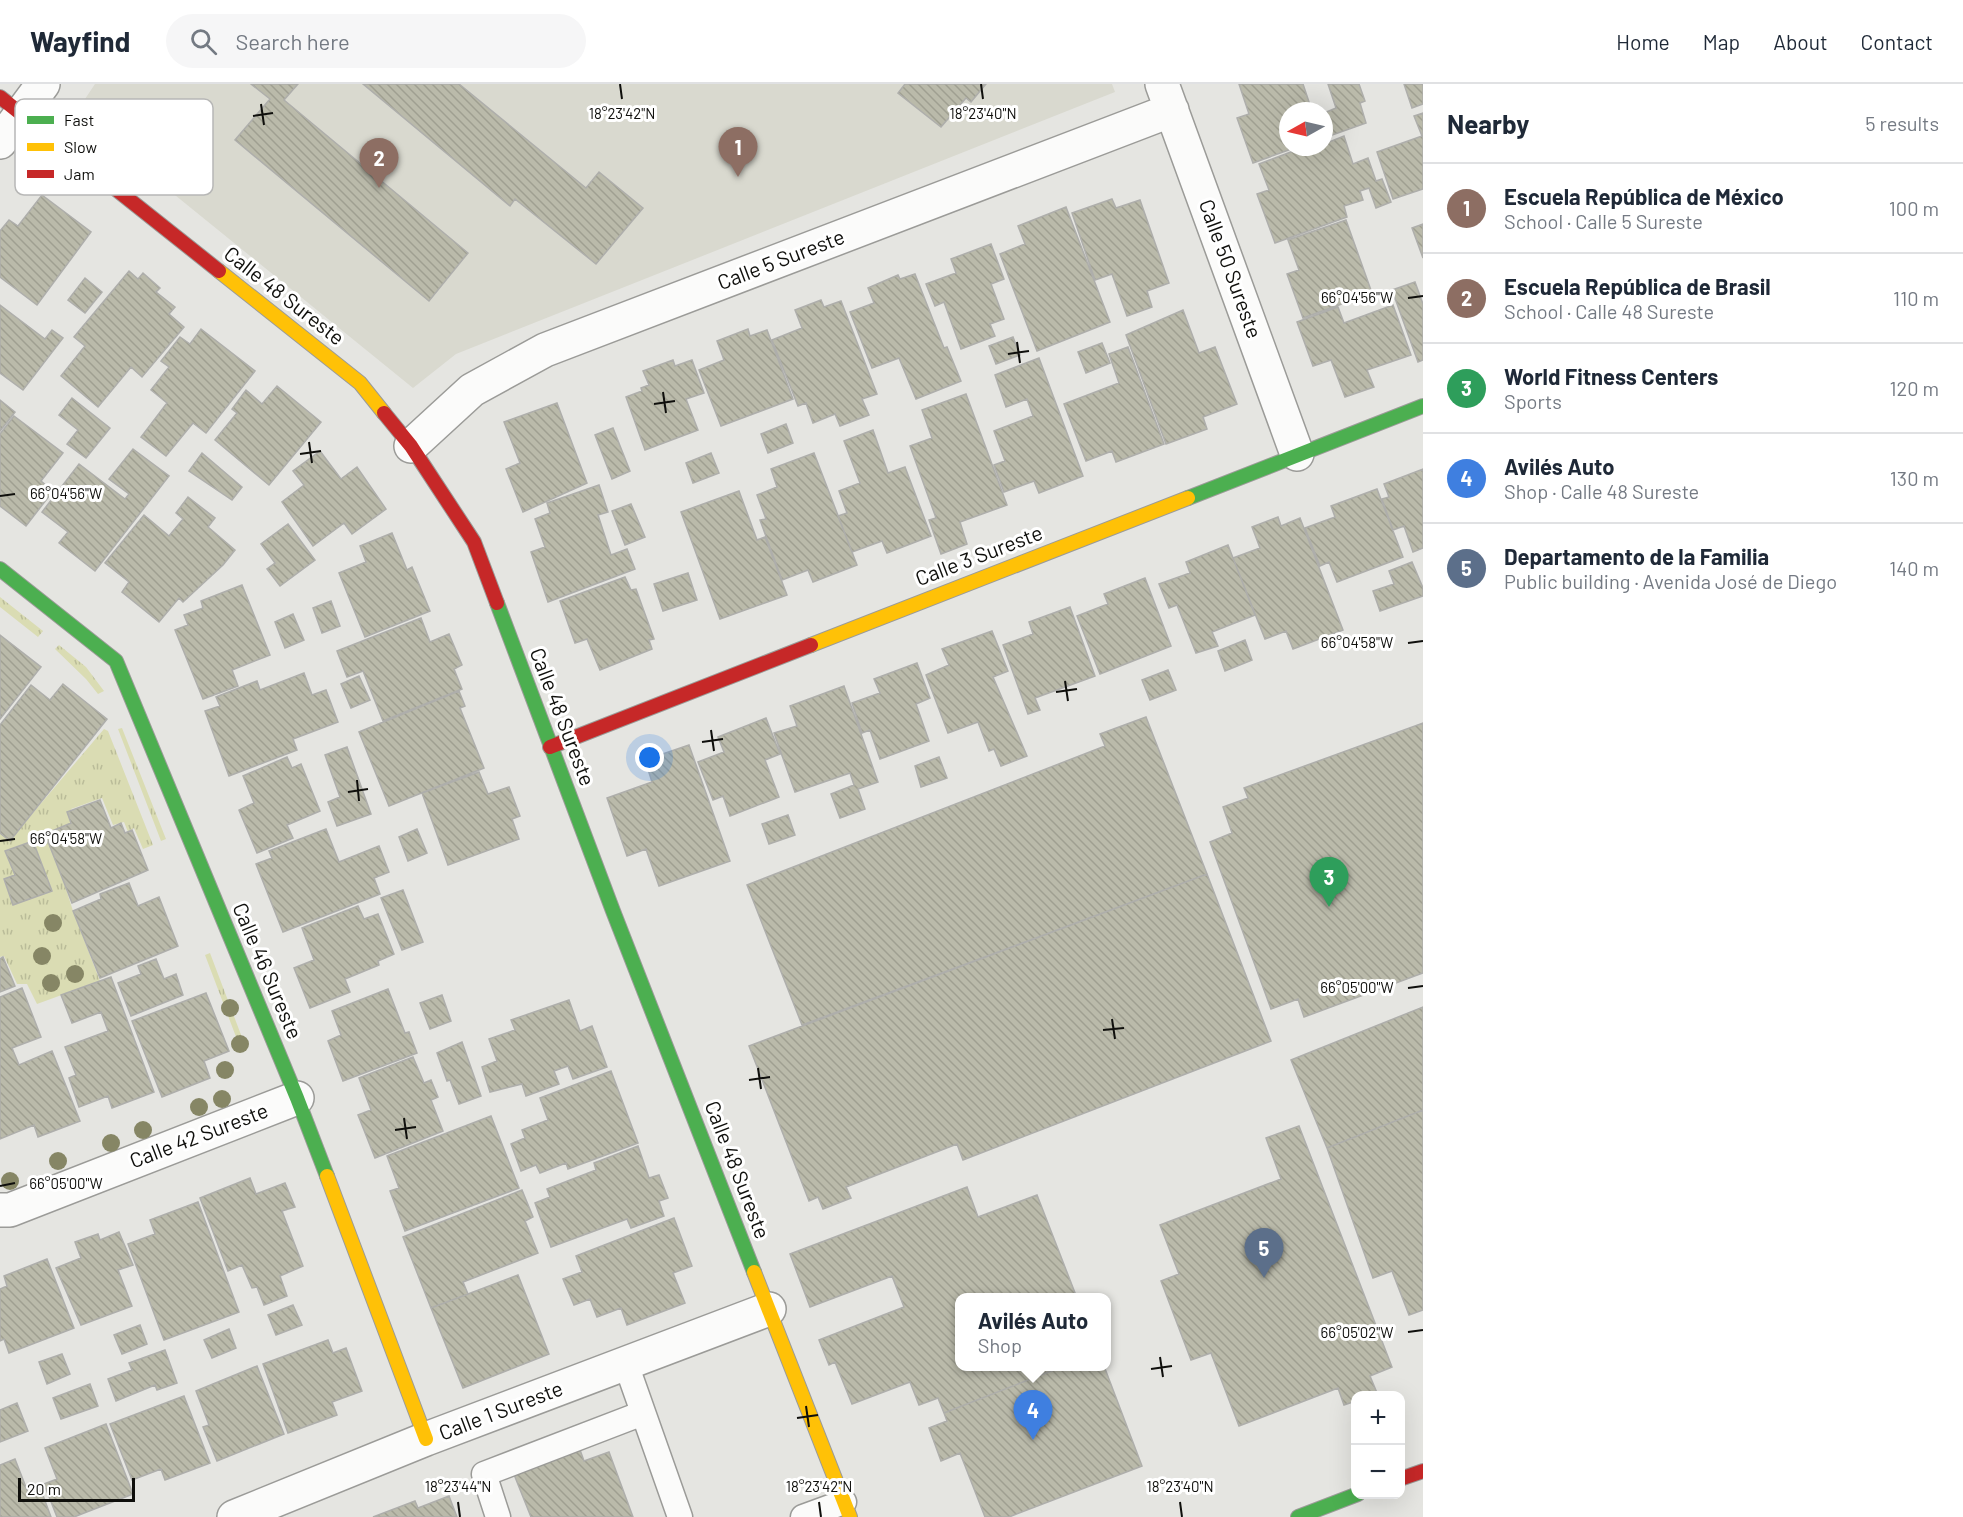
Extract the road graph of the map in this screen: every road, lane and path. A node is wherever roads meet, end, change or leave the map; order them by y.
1 (43, 84) edge
2 (1167, 97) edge
3 (20, 99) edge
4 (11, 105) edge
5 (0, 142) edge
6 (124, 195) edge
7 (1423, 406) edge
8 (411, 446) junction
9 (1297, 454) junction
10 (0, 568) edge
11 (550, 747) junction
12 (297, 1098) junction
13 (0, 1210) edge
14 (769, 1309) junction
15 (626, 1364) junction
16 (643, 1413) junction
17 (426, 1439) junction
18 (1423, 1471) edge
19 (1405, 1478) edge
20 (1351, 1497) edge
21 (847, 1509) edge
22 (234, 1517) edge
23 (498, 1517) edge
24 (680, 1517) edge
25 (803, 1517) edge
26 (1298, 1517) edge

1 - 3 street
2 - 8 street, Calle 5 Sureste
2 - 9 street, Calle 50 Sureste
4 - 5 street
6 - 8 street, Calle 48 Sureste
7 - 9 street, Calle 3 Sureste
8 - 11 street, Calle 48 Sureste
9 - 11 street, Calle 3 Sureste
10 - 12 street, Calle 46 Sureste
11 - 14 street, Calle 48 Sureste
12 - 13 street, Calle 42 Sureste
12 - 17 street, Calle 46 Sureste
14 - 15 street, Calle 1 Sureste
14 - 21 street, Calle 48 Sureste
15 - 16 lane
15 - 17 street, Calle 1 Sureste
16 - 23 lane
16 - 24 lane
17 - 22 street, Calle 1 Sureste
18 - 19 street
20 - 26 street
21 - 25 lane

